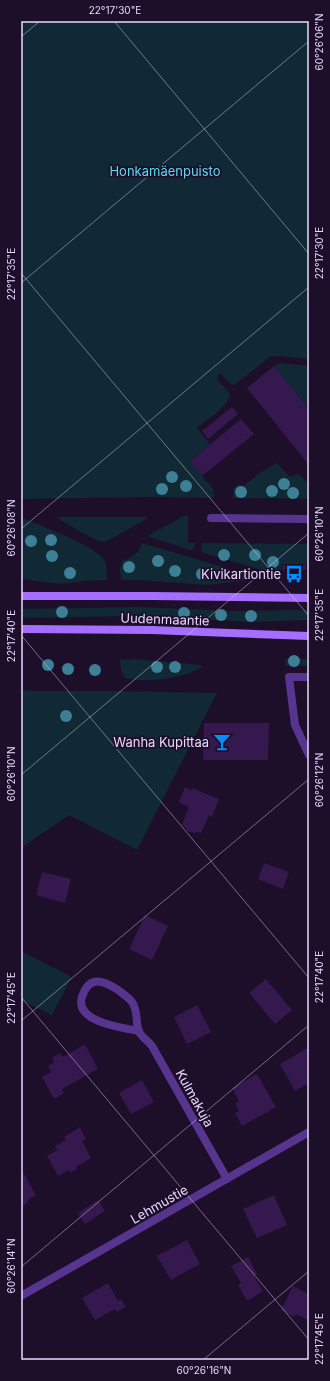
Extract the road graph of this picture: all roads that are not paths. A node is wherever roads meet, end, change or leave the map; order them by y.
1 (212, 518) dead end
2 (309, 520) edge
3 (21, 596) edge
4 (309, 598) edge
5 (21, 629) edge
6 (309, 636) edge
7 (309, 677) edge
8 (309, 755) edge
9 (139, 1031) junction
10 (309, 1132) edge
11 (227, 1179) junction
12 (21, 1296) edge

1 - 2 street
3 - 4 main road, Uudenmaantie
5 - 6 main road, Uudenmaantie
7 - 8 street
9 - 9 street
9 - 11 street, Kulmakuja
10 - 11 street, Lehmustie
11 - 12 street, Lehmustie

